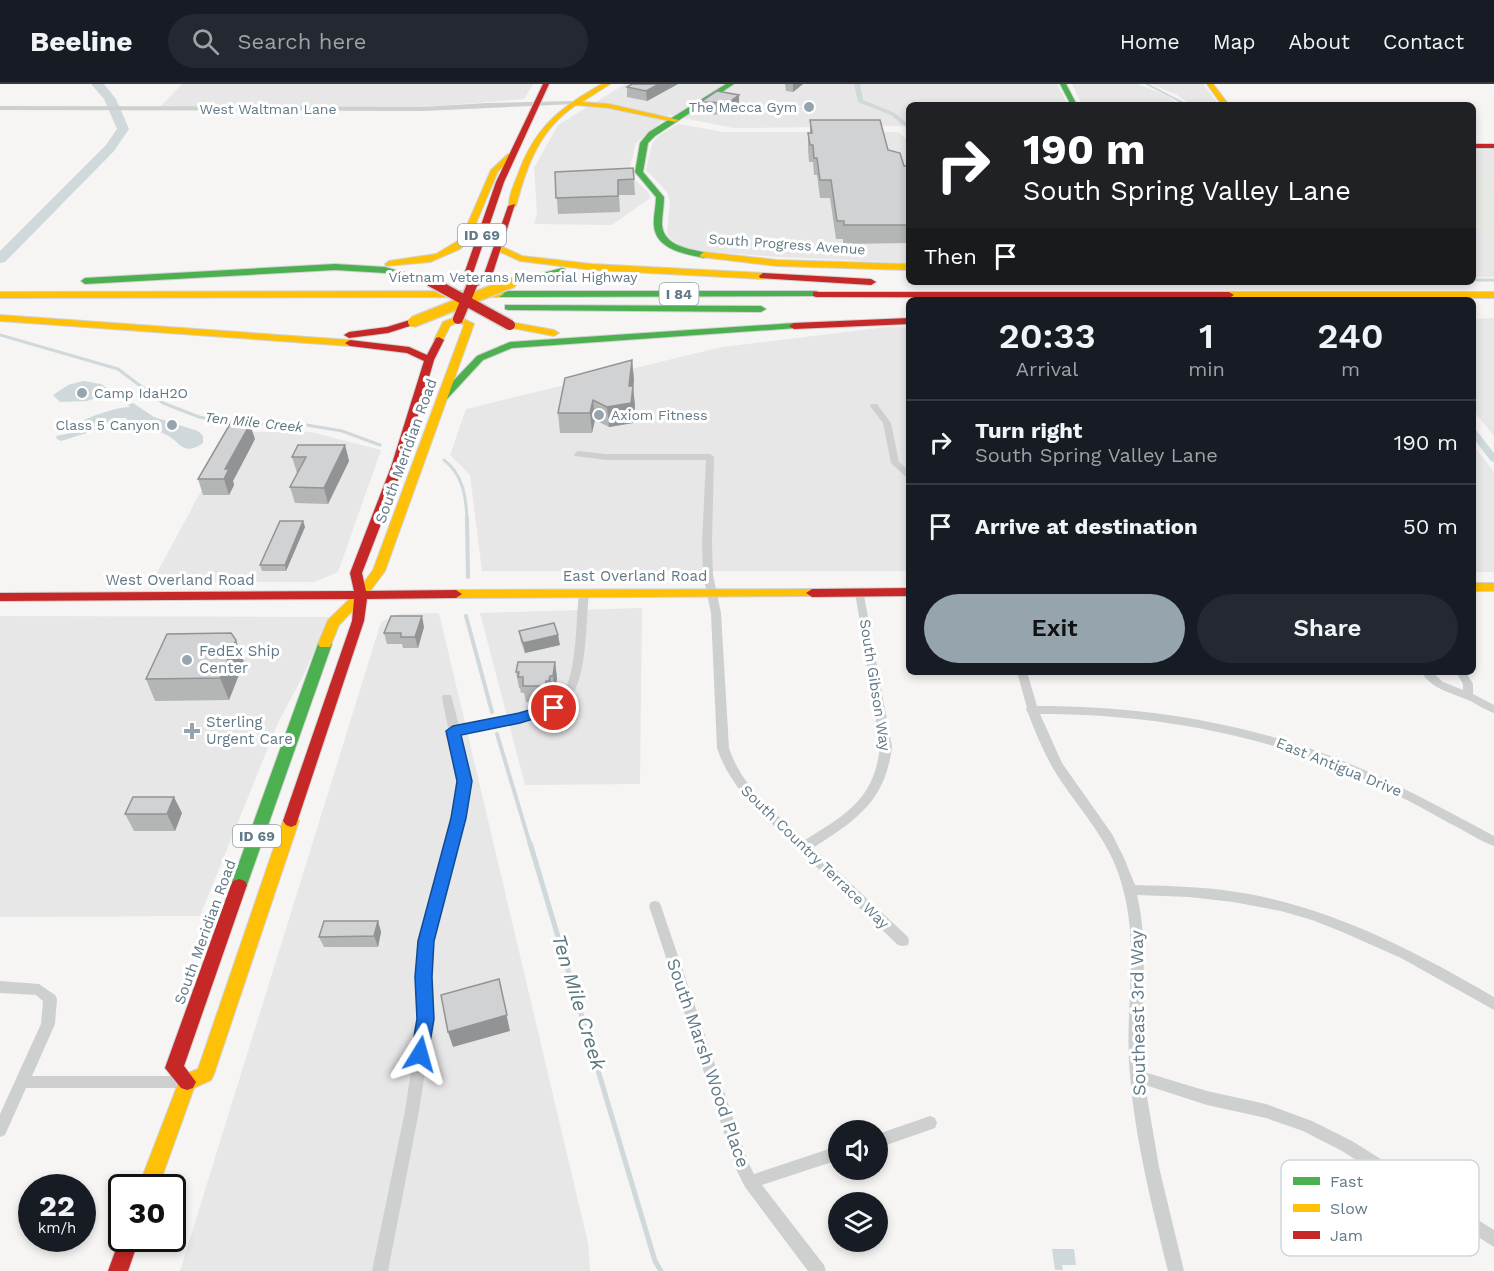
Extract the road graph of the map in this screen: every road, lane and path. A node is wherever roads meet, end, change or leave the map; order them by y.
1 (546, 84) edge
2 (607, 84) edge
3 (731, 84) edge
4 (1063, 84) edge
5 (1210, 84) edge
6 (1072, 102) edge
7 (1224, 102) edge
8 (536, 103) junction
9 (573, 103) junction
10 (0, 108) edge
11 (675, 120) junction
12 (1476, 146) edge
13 (1494, 146) edge
14 (511, 156) junction
15 (526, 158) junction
16 (499, 248) junction
17 (335, 267) junction
18 (592, 267) junction
19 (906, 267) edge
20 (906, 283) edge
21 (0, 285) edge
22 (472, 285) junction
23 (959, 285) edge
24 (0, 295) edge
25 (1358, 295) junction
26 (1494, 295) edge
27 (465, 302) junction
28 (906, 307) edge
29 (0, 308) edge
30 (814, 308) dead end
31 (1476, 308) edge
32 (1494, 308) edge
33 (778, 309) dead end
34 (0, 318) edge
35 (458, 319) junction
36 (906, 321) edge
37 (627, 337) junction
38 (316, 339) junction
39 (429, 360) junction
40 (443, 397) junction
41 (874, 406) dead end
42 (578, 454) dead end
43 (906, 472) edge
44 (1476, 587) edge
45 (1494, 587) edge
46 (712, 592) junction
47 (860, 592) junction
48 (906, 592) edge
49 (584, 593) junction
50 (361, 596) junction
51 (0, 597) edge
52 (1023, 675) edge
53 (1428, 675) edge
54 (1463, 675) edge
55 (1468, 696) junction
56 (447, 698) dead end
57 (1494, 709) edge
58 (1031, 710) junction
59 (453, 731) junction
60 (1494, 841) edge
61 (804, 848) junction
62 (1130, 890) junction
63 (655, 906) dead end
64 (903, 941) dead end
65 (0, 987) edge
66 (1494, 1004) edge
67 (1137, 1076) junction
68 (22, 1082) junction
69 (187, 1082) junction
70 (930, 1123) dead end
71 (0, 1130) edge
72 (888, 1137) edge
73 (828, 1156) edge
74 (1369, 1160) edge
75 (153, 1174) edge
76 (750, 1182) junction
77 (1479, 1230) edge
78 (1494, 1239) edge
79 (125, 1252) edge
80 (118, 1271) edge
81 (380, 1271) edge
82 (818, 1271) edge
83 (1176, 1271) edge

1 - 8 main road, South Meridian Road
2 - 9 main road, South Meridian Road
3 - 11 main road, South Progress Avenue
4 - 6 main road
5 - 7 main road
8 - 9 street, West Waltman Lane
8 - 10 street, West Waltman Lane
8 - 14 main road, South Meridian Road
8 - 15 main road
9 - 11 main road
9 - 15 main road, South Meridian Road
11 - 19 main road, South Progress Avenue
12 - 13 main road
14 - 17 main road
14 - 22 main road, South Meridian Road / ID 69
15 - 16 main road, South Meridian Road / ID 69
16 - 18 main road
16 - 22 main road, South Meridian Road / ID 69
17 - 21 main road
17 - 27 main road, bridge
18 - 20 main road
18 - 27 main road, bridge
22 - 27 main road, South Meridian Road / ID 69, bridge
23 - 25 main road
24 - 25 main road, Vietnam Veterans Memorial Highway / I 84
25 - 26 main road, Vietnam Veterans Memorial Highway / I 84
27 - 35 main road, South Meridian Road / ID 69, bridge
27 - 37 main road, bridge
27 - 38 main road, bridge
28 - 30 main road
29 - 33 main road, Vietnam Veterans Memorial Highway / I 84
31 - 32 main road
34 - 38 main road
35 - 39 main road, South Meridian Road / ID 69
35 - 40 main road, South Meridian Road / ID 69
36 - 37 main road
37 - 40 main road
38 - 39 main road
39 - 50 main road, South Meridian Road / ID 69
40 - 50 main road, South Meridian Road / ID 69
41 - 43 street
42 - 46 street, South Country Terrace Way
44 - 45 main road
46 - 47 main road, East Overland Road
46 - 49 main road, East Overland Road
46 - 61 street, South Country Terrace Way
47 - 48 main road, East Overland Road
47 - 61 street, South Gibson Way
49 - 50 main road, East Overland Road
49 - 59 street
50 - 51 main road, West Overland Road
50 - 69 main road, South Meridian Road / ID 69
50 - 69 main road, South Meridian Road / ID 69
52 - 58 street, Southeast 3rd Way
53 - 55 street
54 - 55 street
55 - 57 street
56 - 59 street
58 - 60 street, East Antigua Drive
58 - 62 street, Southeast 3rd Way
59 - 81 street
61 - 64 street, South Country Terrace Way
62 - 66 street
62 - 67 street, Southeast 3rd Way
63 - 76 street, South Marsh Wood Place
65 - 68 street
67 - 74 street
67 - 83 street, Southeast 3rd Way
68 - 69 street
68 - 71 street
69 - 75 main road, South Meridian Road / ID 69
70 - 72 street
73 - 76 street
76 - 82 street, South Marsh Wood Place
77 - 78 street
79 - 80 main road

